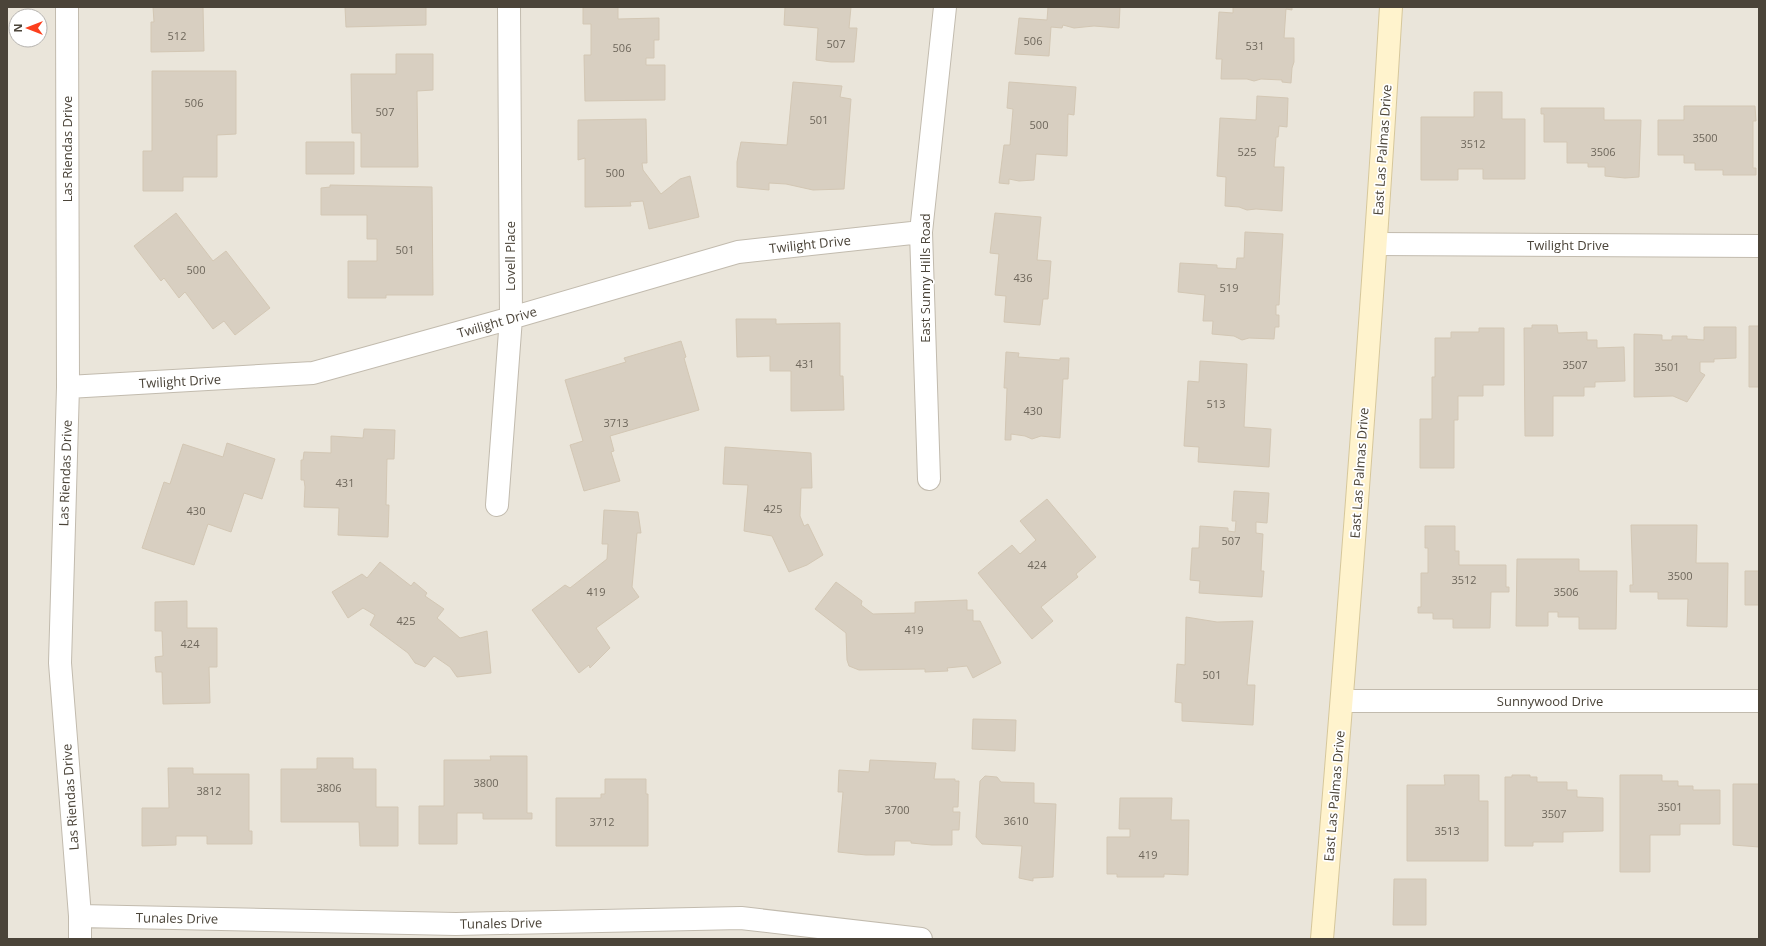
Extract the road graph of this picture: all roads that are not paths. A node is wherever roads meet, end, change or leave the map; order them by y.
1 (67, 7) edge
2 (509, 7) edge
3 (945, 7) edge
4 (1391, 7) edge
5 (922, 232) junction
6 (1377, 244) junction
7 (1759, 246) edge
8 (511, 318) junction
9 (68, 387) junction
10 (929, 479) dead end
11 (497, 505) dead end
12 (1342, 701) junction
13 (1759, 701) edge
14 (80, 916) junction
15 (80, 939) edge
16 (921, 939) edge
17 (1322, 939) edge

1 - 9 street, Las Riendas Drive
2 - 8 street, Lovell Place
3 - 5 street, East Sunny Hills Road
4 - 6 street, East Las Palmas Drive
5 - 8 street, Twilight Drive
5 - 10 street, East Sunny Hills Road
6 - 7 street, Twilight Drive
6 - 12 street, East Las Palmas Drive
8 - 9 street, Twilight Drive
8 - 11 street, Lovell Place
9 - 14 street, Las Riendas Drive
12 - 13 street, Sunnywood Drive
12 - 17 street, East Las Palmas Drive
14 - 15 street, Las Riendas Drive
14 - 16 street, Tunales Drive

